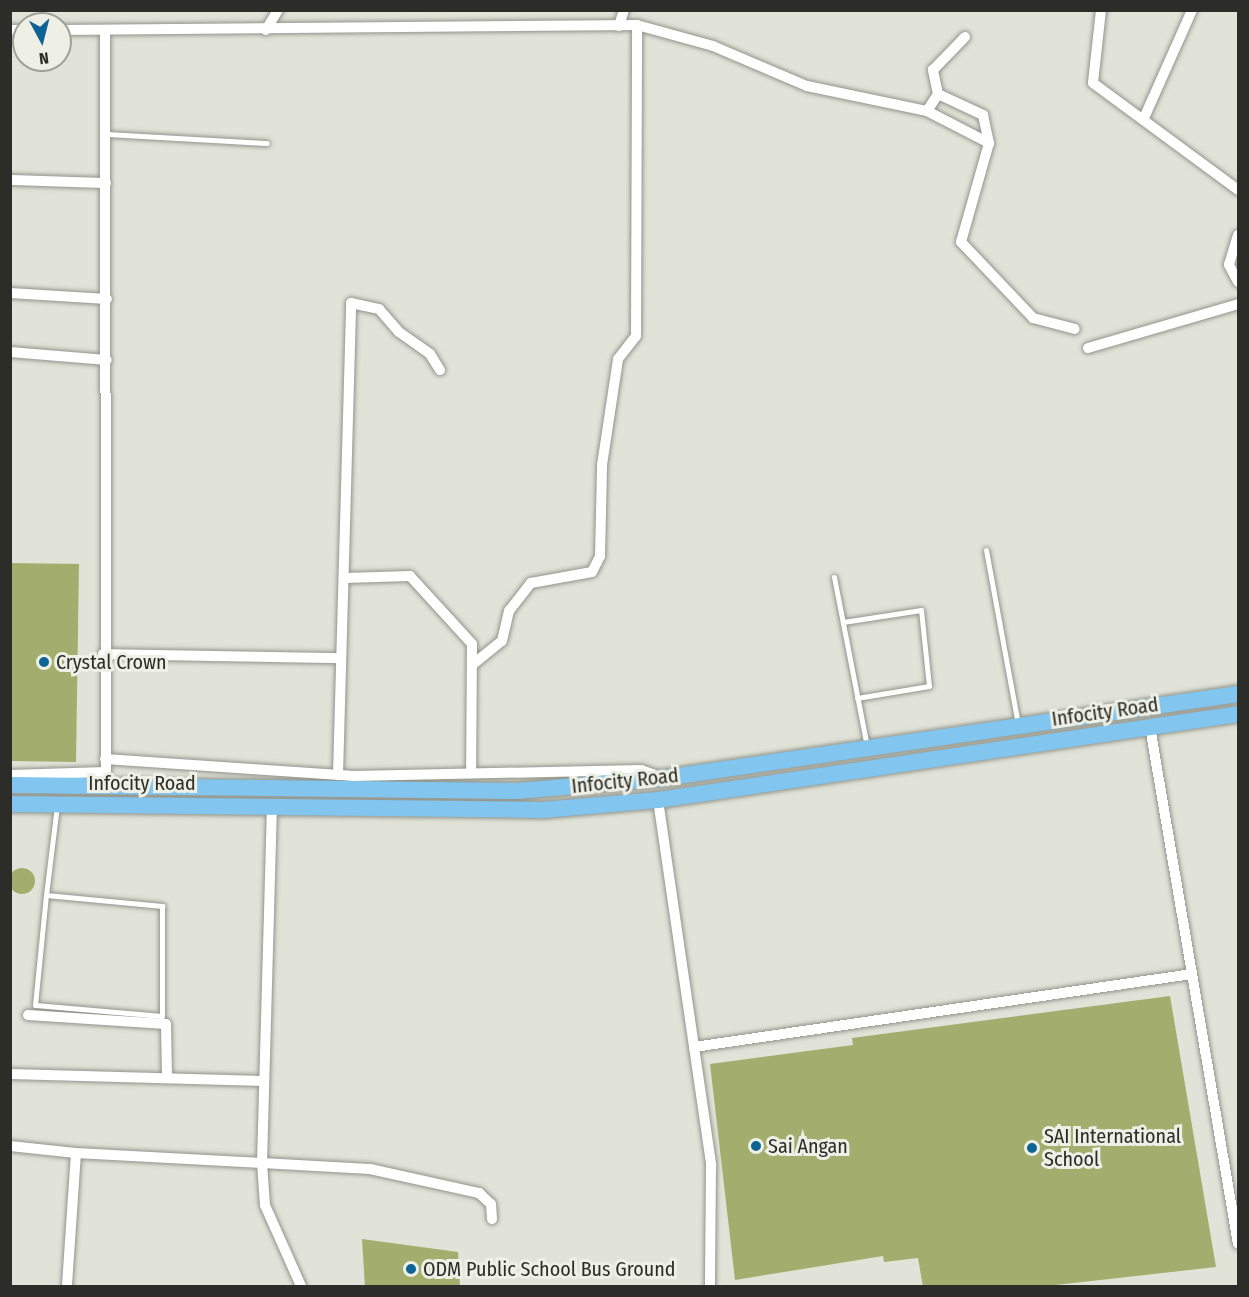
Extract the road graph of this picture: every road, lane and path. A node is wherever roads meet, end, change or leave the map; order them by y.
1 (278, 10) edge
2 (624, 10) edge
3 (1101, 10) edge
4 (1192, 10) edge
5 (637, 25) junction
6 (619, 26) junction
7 (72, 30) edge
8 (105, 30) junction
9 (266, 30) junction
10 (965, 37) dead end
11 (938, 94) junction
12 (927, 111) junction
13 (1144, 118) junction
14 (105, 134) junction
15 (267, 143) dead end
16 (989, 143) junction
17 (10, 180) edge
18 (106, 183) junction
19 (1239, 190) edge
20 (1239, 235) edge
21 (1239, 282) edge
22 (10, 293) edge
23 (107, 299) junction
24 (1239, 304) edge
25 (1075, 329) dead end
26 (1088, 348) dead end
27 (10, 352) edge
28 (107, 360) junction
29 (440, 370) dead end
30 (986, 550) dead end
31 (834, 577) dead end
32 (345, 578) junction
33 (843, 622) junction
34 (104, 654) junction
35 (339, 658) junction
36 (472, 664) junction
37 (1239, 694) edge
38 (858, 698) junction
39 (1239, 714) edge
40 (1150, 727) junction
41 (1018, 729) junction
42 (868, 750) junction
43 (105, 759) junction
44 (801, 760) junction
45 (471, 772) junction
46 (10, 775) edge
47 (338, 775) junction
48 (106, 778) junction
49 (664, 778) junction
50 (804, 778) junction
51 (10, 785) edge
52 (394, 791) junction
53 (658, 800) junction
54 (10, 804) edge
55 (272, 804) junction
56 (57, 805) junction
57 (394, 809) junction
58 (46, 895) junction
59 (1192, 974) junction
60 (28, 1015) dead end
61 (694, 1047) junction
62 (10, 1074) edge
63 (167, 1078) junction
64 (264, 1081) junction
65 (10, 1146) edge
66 (76, 1153) junction
67 (262, 1163) junction
68 (492, 1219) dead end
69 (1239, 1244) edge
70 (67, 1287) edge
71 (301, 1287) edge
72 (710, 1287) edge

1 - 9 street
2 - 6 street
3 - 13 street
4 - 13 street
5 - 6 street
5 - 12 street
5 - 36 street
6 - 9 street
7 - 8 street
8 - 9 street
8 - 14 street
10 - 11 street
11 - 12 street
11 - 16 street
12 - 16 street
13 - 19 street
14 - 15 lane
14 - 18 street
16 - 25 street
17 - 18 street
18 - 23 street
20 - 21 street
22 - 23 street
23 - 28 street
24 - 26 street
27 - 28 street
28 - 34 street
29 - 32 street
30 - 41 lane
31 - 33 lane
32 - 35 street
32 - 36 street
33 - 38 lane
33 - 38 lane
34 - 35 street
34 - 43 street
35 - 47 street
36 - 45 street
37 - 41 main road, Infocity Road
38 - 42 lane
39 - 40 main road, Infocity Road
40 - 50 main road, Infocity Road
40 - 59 street
41 - 42 main road, Infocity Road
42 - 44 main road, Infocity Road
43 - 47 street
43 - 48 street
44 - 49 main road, Infocity Road
44 - 50 main road
45 - 47 street
45 - 49 street
46 - 48 street
48 - 51 main road, Infocity Road
48 - 52 main road, Infocity Road
49 - 52 main road, Infocity Road
50 - 53 main road, Infocity Road
52 - 57 main road
53 - 57 main road, Infocity Road
53 - 61 street
54 - 56 main road, Infocity Road
55 - 56 main road, Infocity Road
55 - 57 main road, Infocity Road
55 - 64 street
56 - 58 lane
58 - 58 lane
59 - 61 street
59 - 69 street
60 - 63 street
61 - 72 street
62 - 63 street
63 - 64 street
64 - 67 street
65 - 66 street
66 - 67 street
66 - 70 street
67 - 68 street
67 - 71 street

